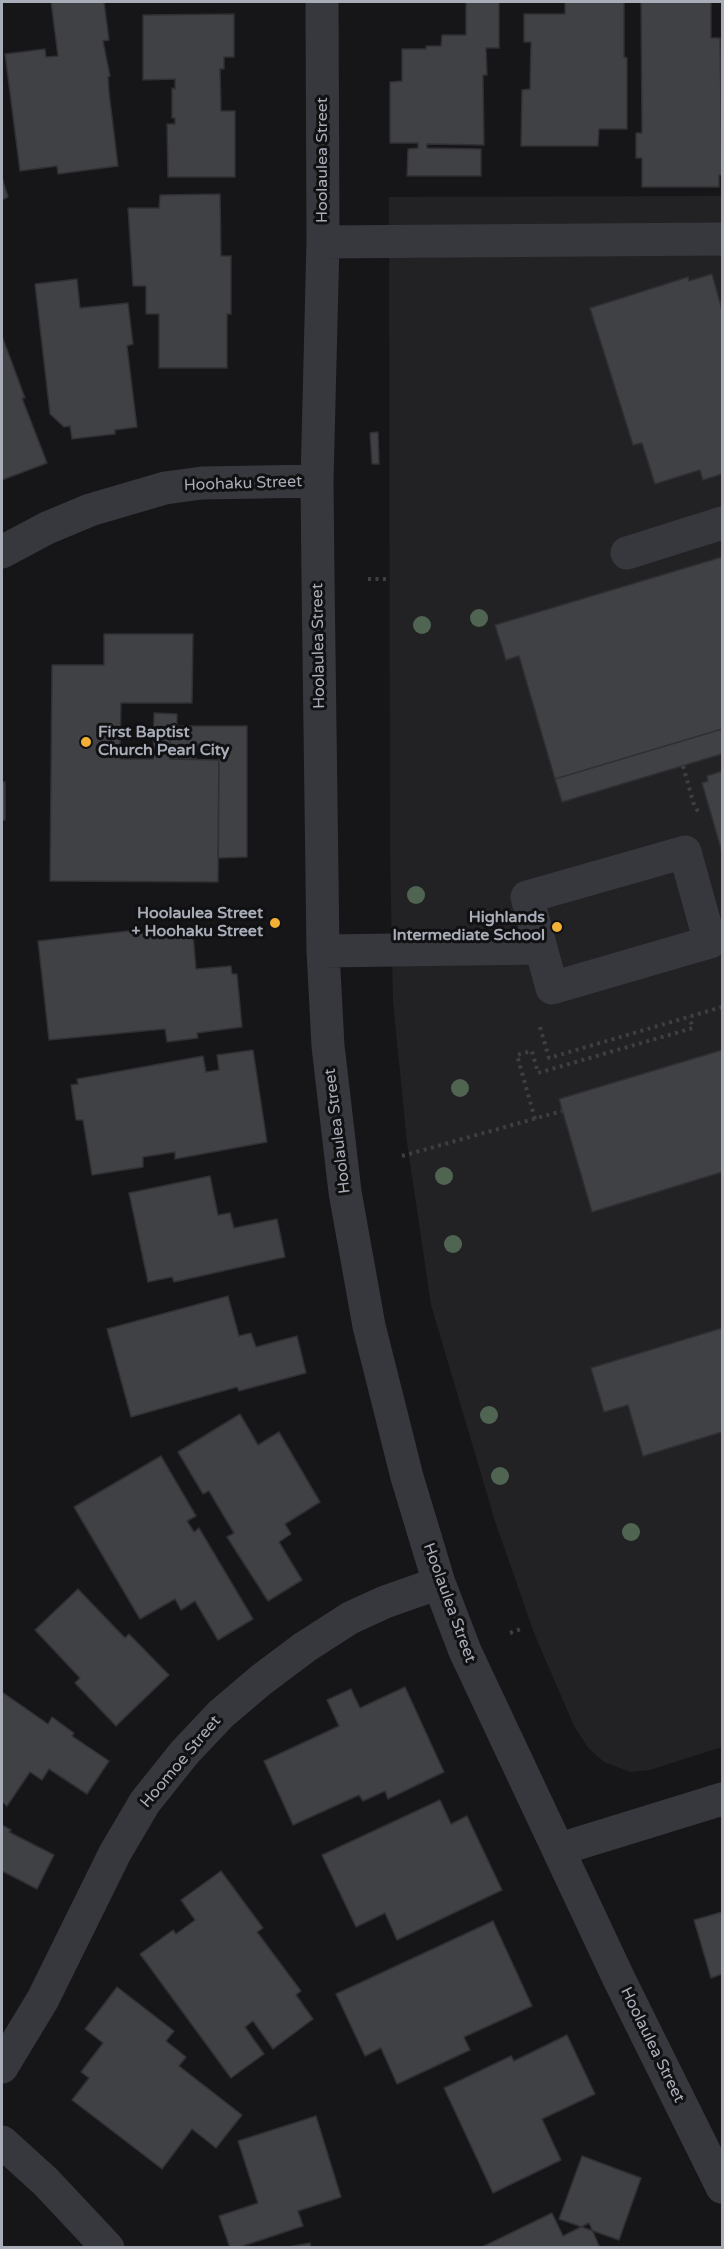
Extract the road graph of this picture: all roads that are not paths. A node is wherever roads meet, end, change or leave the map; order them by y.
1 (322, 2) edge
2 (723, 239) edge
3 (323, 242) junction
4 (317, 481) junction
5 (723, 523) edge
6 (2, 552) edge
7 (627, 553) dead end
8 (541, 948) junction
9 (324, 951) junction
10 (439, 1583) junction
11 (723, 1799) edge
12 (560, 1849) junction
13 (2, 2067) edge
14 (2, 2142) edge
15 (723, 2187) edge
16 (108, 2247) edge

1 - 3 street, Hoolaulea Street
2 - 3 street
3 - 4 street, Hoolaulea Street
4 - 6 street, Hoohaku Street
4 - 9 street, Hoolaulea Street
5 - 7 street
8 - 8 street
8 - 9 street
9 - 10 street, Hoolaulea Street
10 - 12 street, Hoolaulea Street
10 - 13 street, Hoomoe Street
11 - 12 street
12 - 15 street, Hoolaulea Street
14 - 16 street

